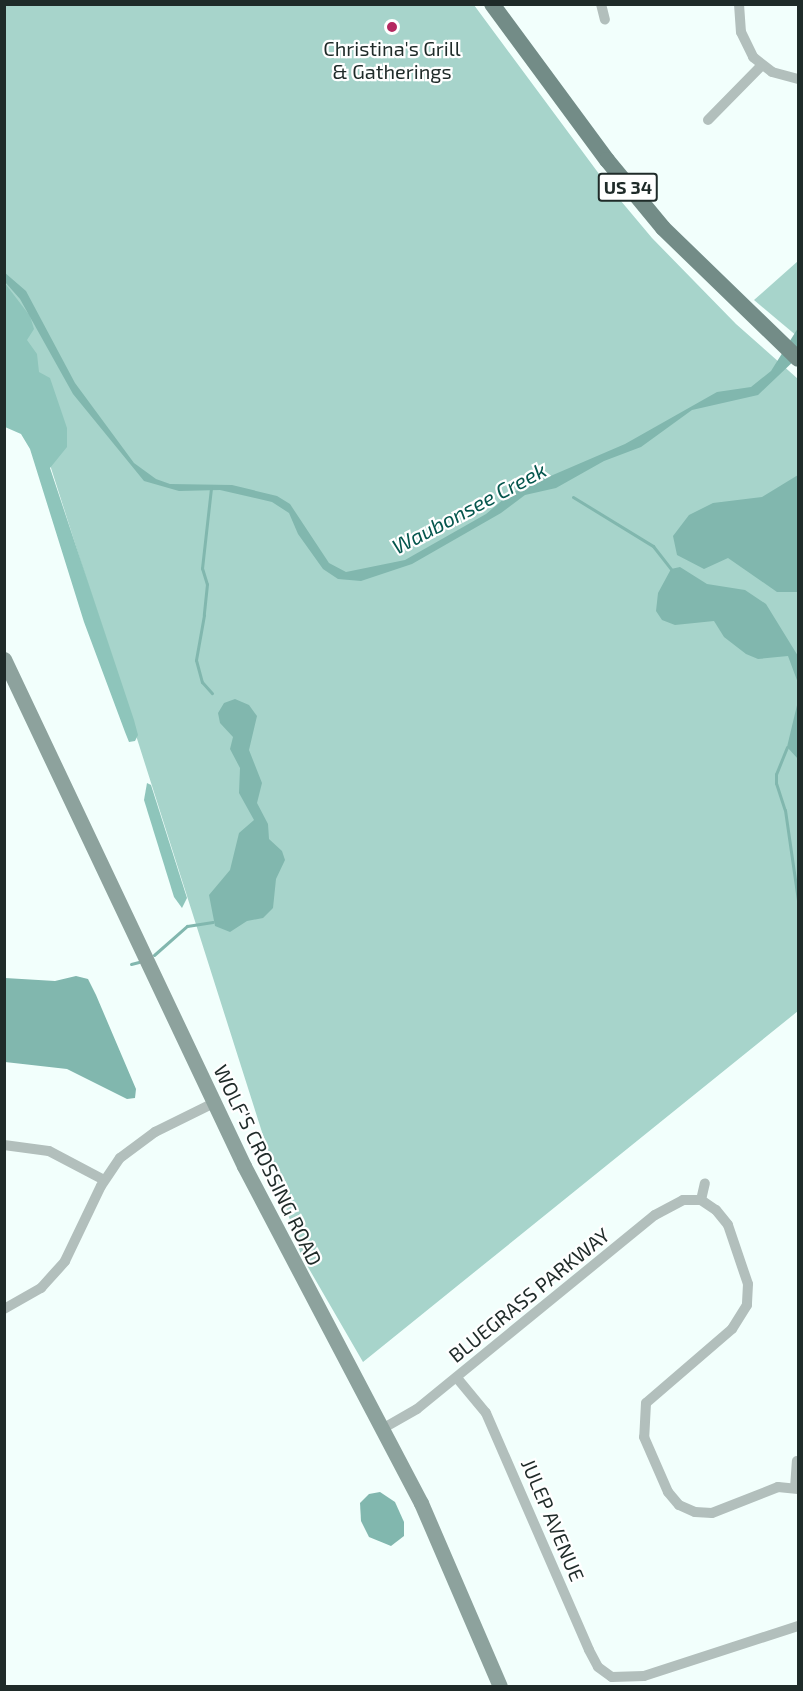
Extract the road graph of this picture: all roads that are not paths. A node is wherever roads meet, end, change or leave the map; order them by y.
1 (492, 4) edge
2 (601, 4) edge
3 (739, 4) edge
4 (605, 21) dead end
5 (762, 65) junction
6 (798, 79) edge
7 (708, 120) dead end
8 (798, 359) edge
9 (4, 659) edge
10 (214, 1103) junction
11 (4, 1145) edge
12 (104, 1180) junction
13 (705, 1183) dead end
14 (701, 1200) junction
15 (4, 1310) edge
16 (457, 1378) junction
17 (382, 1429) junction
18 (797, 1461) edge
19 (797, 1488) edge
20 (798, 1626) edge
21 (500, 1686) edge

1 - 8 main road, US 34
2 - 4 street
3 - 5 street
5 - 6 street
5 - 7 street
9 - 10 main road, WOLF'S CROSSING ROAD
10 - 12 street
10 - 17 main road, WOLF'S CROSSING ROAD
11 - 12 street
12 - 15 street
13 - 14 street
14 - 16 street, BLUEGRASS PARKWAY
14 - 19 street
16 - 17 street, BLUEGRASS PARKWAY
16 - 20 street, JULEP AVENUE
17 - 21 main road, WOLF'S CROSSING ROAD
18 - 19 street

